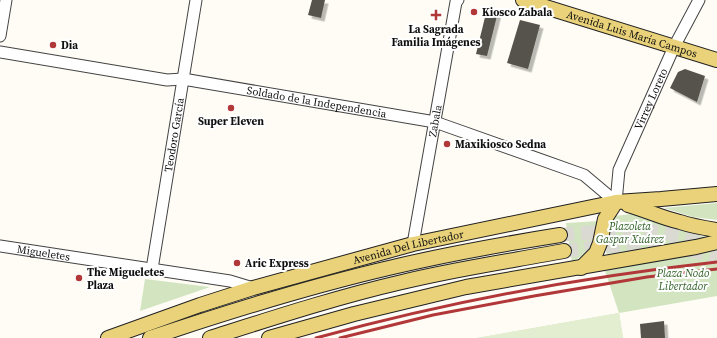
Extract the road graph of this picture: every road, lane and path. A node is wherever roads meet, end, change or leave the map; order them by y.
1 (6, 0) edge
2 (196, 0) edge
3 (458, 0) edge
4 (523, 0) edge
5 (699, 0) edge
6 (0, 36) edge
7 (674, 46) junction
8 (0, 52) edge
9 (717, 60) edge
10 (183, 79) junction
11 (435, 122) junction
12 (717, 194) edge
13 (616, 202) junction
14 (717, 230) edge
15 (560, 235) tunnel mouth
16 (717, 242) edge
17 (413, 244) junction
18 (0, 246) edge
19 (564, 252) tunnel mouth
20 (152, 268) junction
21 (581, 268) junction
22 (253, 288) junction
23 (108, 338) edge
24 (150, 338) edge
25 (210, 338) edge
26 (269, 338) edge

1 - 6 street
2 - 10 street, Teodoro García
3 - 11 street, Zabala
4 - 7 main road, Avenida Luis María Campos
5 - 7 street, Virrey Loreto
7 - 9 main road, Avenida Luis María Campos
7 - 13 street, Virrey Loreto
8 - 10 street, Soldado de la Independencia
10 - 11 street, Soldado de la Independencia
10 - 20 street, Teodoro García
11 - 13 street, Soldado de la Independencia
11 - 17 street, Zabala
12 - 13 main road, Avenida Del Libertador
13 - 14 main road
13 - 17 main road, Avenida Del Libertador
13 - 21 main road
15 - 24 main road, Avenida Del Libertador
16 - 21 main road
17 - 22 main road, Avenida Del Libertador
18 - 20 street, Migueletes
19 - 25 main road
20 - 22 street, Migueletes
21 - 26 main road
22 - 23 main road, Avenida Del Libertador

